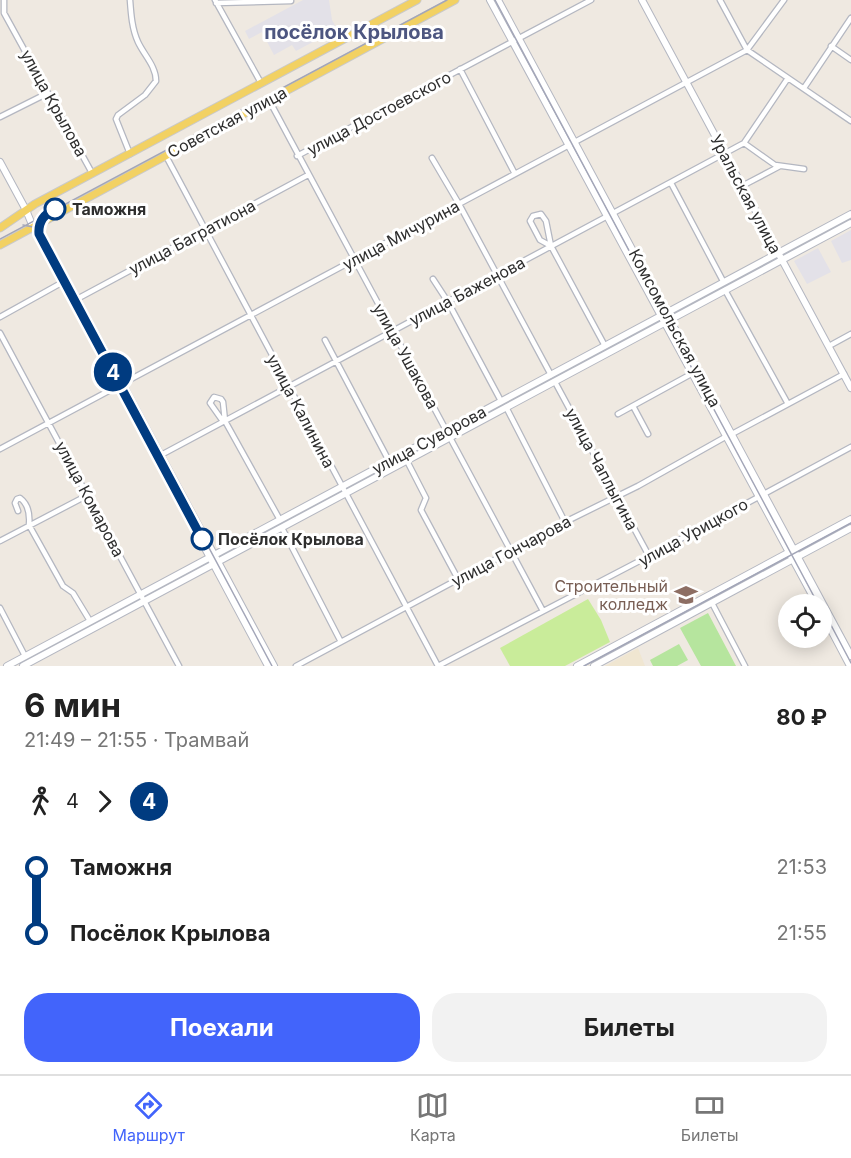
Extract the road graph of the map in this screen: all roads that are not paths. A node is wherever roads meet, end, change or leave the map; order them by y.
1 (4, 0) edge
2 (130, 0) edge
3 (417, 0) edge
4 (455, 0) edge
5 (490, 0) edge
6 (498, 0) edge
7 (591, 0) edge
8 (642, 0) edge
9 (720, 0) edge
10 (783, 0) edge
11 (291, 1) edge
12 (215, 2) edge
13 (851, 18) edge
14 (515, 40) junction
15 (831, 46) junction
16 (747, 50) junction
17 (851, 60) edge
18 (460, 69) junction
19 (788, 78) junction
20 (261, 83) junction
21 (687, 84) junction
22 (804, 88) junction
23 (48, 93) junction
24 (269, 100) junction
25 (0, 117) edge
26 (851, 121) edge
27 (572, 143) junction
28 (744, 143) junction
29 (130, 154) junction
30 (724, 154) junction
31 (166, 156) junction
32 (297, 156) junction
33 (432, 158) dead end
34 (0, 162) edge
35 (780, 166) junction
36 (804, 169) dead end
37 (92, 173) junction
38 (515, 174) junction
39 (308, 175) junction
40 (671, 183) junction
41 (742, 186) junction
42 (459, 204) junction
43 (26, 210) junction
44 (610, 214) junction
45 (851, 214) edge
46 (851, 223) edge
47 (35, 226) junction
48 (0, 228) edge
49 (205, 231) junction
50 (0, 245) edge
51 (551, 246) junction
52 (778, 253) junction
53 (354, 260) junction
54 (782, 260) junction
55 (498, 275) junction
56 (432, 279) dead end
57 (723, 281) junction
58 (63, 282) junction
59 (725, 290) junction
60 (77, 299) junction
61 (448, 302) junction
62 (664, 314) junction
63 (0, 316) edge
64 (250, 316) junction
65 (668, 321) junction
66 (393, 331) junction
67 (0, 333) edge
68 (851, 334) edge
69 (325, 340) dead end
70 (605, 346) junction
71 (829, 346) junction
72 (335, 362) junction
73 (693, 373) junction
74 (844, 374) junction
75 (551, 375) junction
76 (555, 382) junction
77 (121, 386) junction
78 (289, 387) junction
79 (851, 388) edge
80 (501, 401) junction
81 (788, 404) junction
82 (633, 406) junction
83 (506, 408) junction
84 (618, 414) dead end
85 (225, 421) junction
86 (49, 423) junction
87 (447, 430) junction
88 (648, 435) dead end
89 (730, 435) junction
90 (451, 437) junction
91 (851, 447) edge
92 (0, 449) edge
93 (161, 455) junction
94 (389, 461) junction
95 (407, 461) junction
96 (341, 487) junction
97 (345, 494) junction
98 (88, 495) junction
99 (761, 495) junction
100 (618, 497) junction
101 (18, 511) dead end
102 (851, 519) edge
103 (280, 520) junction
104 (565, 522) junction
105 (29, 525) junction
106 (282, 528) junction
107 (851, 528) edge
108 (0, 541) edge
109 (511, 551) junction
110 (791, 551) junction
111 (212, 556) junction
112 (649, 556) junction
113 (795, 558) junction
114 (216, 563) junction
115 (458, 579) junction
116 (812, 594) edge
117 (140, 595) junction
118 (144, 602) junction
119 (712, 603) junction
120 (0, 608) edge
121 (406, 608) junction
122 (543, 611) junction
123 (90, 621) junction
124 (832, 633) edge
125 (342, 642) junction
126 (34, 651) junction
127 (25, 656) junction
128 (851, 656) edge
129 (38, 658) junction
130 (7, 666) edge
131 (23, 666) edge
132 (179, 666) edge
133 (268, 666) edge
134 (274, 666) edge
135 (296, 666) edge
136 (438, 666) edge
137 (577, 666) edge
138 (594, 666) edge
139 (745, 666) edge
140 (850, 666) edge

1 - 23 street, улица Крылова
2 - 29 street
3 - 20 main road, Советская улица
4 - 24 main road, Советская улица
5 - 14 main road, Комсомольская улица
6 - 14 main road, Комсомольская улица
7 - 14 street, улица Достоевского
8 - 21 main road, Уральская улица
9 - 16 street
10 - 16 street, улица Мичурина
11 - 12 street
12 - 20 street
13 - 15 street
14 - 18 street, улица Достоевского
14 - 27 main road, Комсомольская улица
15 - 17 street
15 - 22 street
16 - 19 street
16 - 21 street, улица Мичурина
18 - 32 street, улица Достоевского
18 - 38 street, улица Достоевского
19 - 22 street
19 - 28 street, улица Баженова
20 - 29 main road, Советская улица
21 - 27 street, улица Мичурина
21 - 30 main road, Уральская улица
22 - 26 street
23 - 25 street
23 - 37 street, улица Крылова
24 - 31 main road, Советская улица
24 - 32 street, улица Ушакова
27 - 38 street, улица Мичурина
27 - 44 main road, Комсомольская улица
28 - 30 street, улица Баженова
28 - 35 street
29 - 37 main road, Советская улица
30 - 40 street, улица Баженова
30 - 41 main road, Уральская улица
31 - 47 main road, Советская улица
31 - 49 street, улица Калинина
32 - 39 street, улица Ушакова
33 - 42 street
34 - 43 main road
35 - 36 street
35 - 41 street
37 - 43 main road, Советская улица
38 - 42 street, улица Мичурина
39 - 49 street, улица Багратиона
39 - 53 street, улица Ушакова
40 - 44 street, улица Баженова
40 - 57 street
41 - 52 main road, Уральская улица
42 - 53 street, улица Мичурина
42 - 55 street
43 - 47 main road
43 - 48 main road, Советская улица
44 - 51 street, улица Баженова
44 - 62 main road, Комсомольская улица
45 - 52 main road, улица Суворова
46 - 54 main road, улица Суворова
47 - 50 main road, Советская улица
47 - 58 main road
47 - 60 main road
49 - 60 street, улица Багратиона
49 - 64 street, улица Калинина
51 - 51 street
51 - 55 street, улица Баженова
51 - 70 street
52 - 54 main road, Уральская улица
52 - 57 main road, улица Суворова
53 - 64 street, улица Мичурина
53 - 66 street, улица Ушакова
54 - 59 main road, улица Суворова
54 - 71 main road, Уральская улица
55 - 61 street, улица Баженова
55 - 75 street
56 - 61 street
57 - 62 main road, улица Суворова
58 - 63 street
58 - 77 main road
59 - 65 main road, улица Суворова
59 - 81 street
60 - 77 main road
61 - 66 street, улица Баженова
61 - 80 street
62 - 65 main road, Комсомольская улица
62 - 70 main road, улица Суворова
64 - 77 street, улица Мичурина
64 - 78 street, улица Калинина
65 - 73 main road, Комсомольская улица
65 - 76 main road, улица Суворова
65 - 89 main road, Комсомольская улица
66 - 72 street, улица Баженова
66 - 87 street, улица Ушакова
67 - 86 street, улица Комарова
68 - 71 street
69 - 72 street
70 - 75 main road, улица Суворова
71 - 74 main road, Уральская улица
72 - 78 street, улица Баженова
72 - 94 street
73 - 82 street
73 - 89 main road, Комсомольская улица
74 - 79 main road, Уральская улица
74 - 81 street, улица Гончарова
75 - 80 main road, улица Суворова
76 - 83 main road, улица Суворова
76 - 100 street, улица Чаплыгина
77 - 86 street, улица Мичурина
77 - 93 main road
77 - 111 main road
78 - 85 street, улица Баженова
78 - 96 street, улица Калинина
80 - 87 main road, улица Суворова
81 - 89 street, улица Гончарова
82 - 84 street
82 - 88 street
83 - 90 main road, улица Суворова
83 - 104 street
85 - 85 street
85 - 93 street, улица Баженова
85 - 103 street
86 - 92 street, улица Мичурина
86 - 98 street, улица Комарова
87 - 90 street, улица Ушакова
87 - 94 main road, улица Суворова
89 - 99 main road, Комсомольская улица
89 - 100 street, улица Гончарова
90 - 95 main road, улица Суворова
90 - 109 street, улица Ушакова
91 - 99 street, улица Урицкого
93 - 111 main road
94 - 96 main road, улица Суворова
95 - 97 main road, улица Суворова
95 - 115 street
96 - 97 street, улица Калинина
96 - 103 main road, улица Суворова
97 - 106 main road, улица Суворова
97 - 121 street, улица Калинина
98 - 105 street
98 - 117 street, улица Комарова
99 - 110 main road, Комсомольская улица
99 - 112 street, улица Урицкого
100 - 104 street, улица Гончарова
100 - 112 street, улица Чаплыгина
101 - 105 street
102 - 110 main road
103 - 111 main road, улица Суворова
104 - 109 street, улица Гончарова
105 - 108 street
105 - 123 street
106 - 114 main road, улица Суворова
106 - 125 street
107 - 113 main road
109 - 115 street, улица Гончарова
109 - 122 street, улица Ушакова
110 - 113 main road, Комсомольская улица
110 - 137 main road
111 - 114 main road
111 - 117 main road, улица Суворова
112 - 122 street, улица Урицкого
113 - 116 main road, Комсомольская улица
113 - 119 main road
113 - 128 main road, Комсомольская улица
114 - 118 main road, улица Суворова
114 - 133 main road
114 - 134 main road
115 - 121 street, улица Гончарова
117 - 118 street, улица Комарова
117 - 123 main road, улица Суворова
118 - 129 main road, улица Суворова
118 - 132 street, улица Комарова
119 - 138 main road
119 - 139 street
120 - 127 street
121 - 125 street, улица Гончарова
121 - 136 street, улица Калинина
122 - 136 street, улица Урицкого
123 - 126 main road, улица Суворова
124 - 140 main road
125 - 135 street, улица Гончарова
126 - 127 main road, улица Суворова
126 - 129 main road
127 - 130 main road, улица Суворова
129 - 131 main road, улица Суворова

